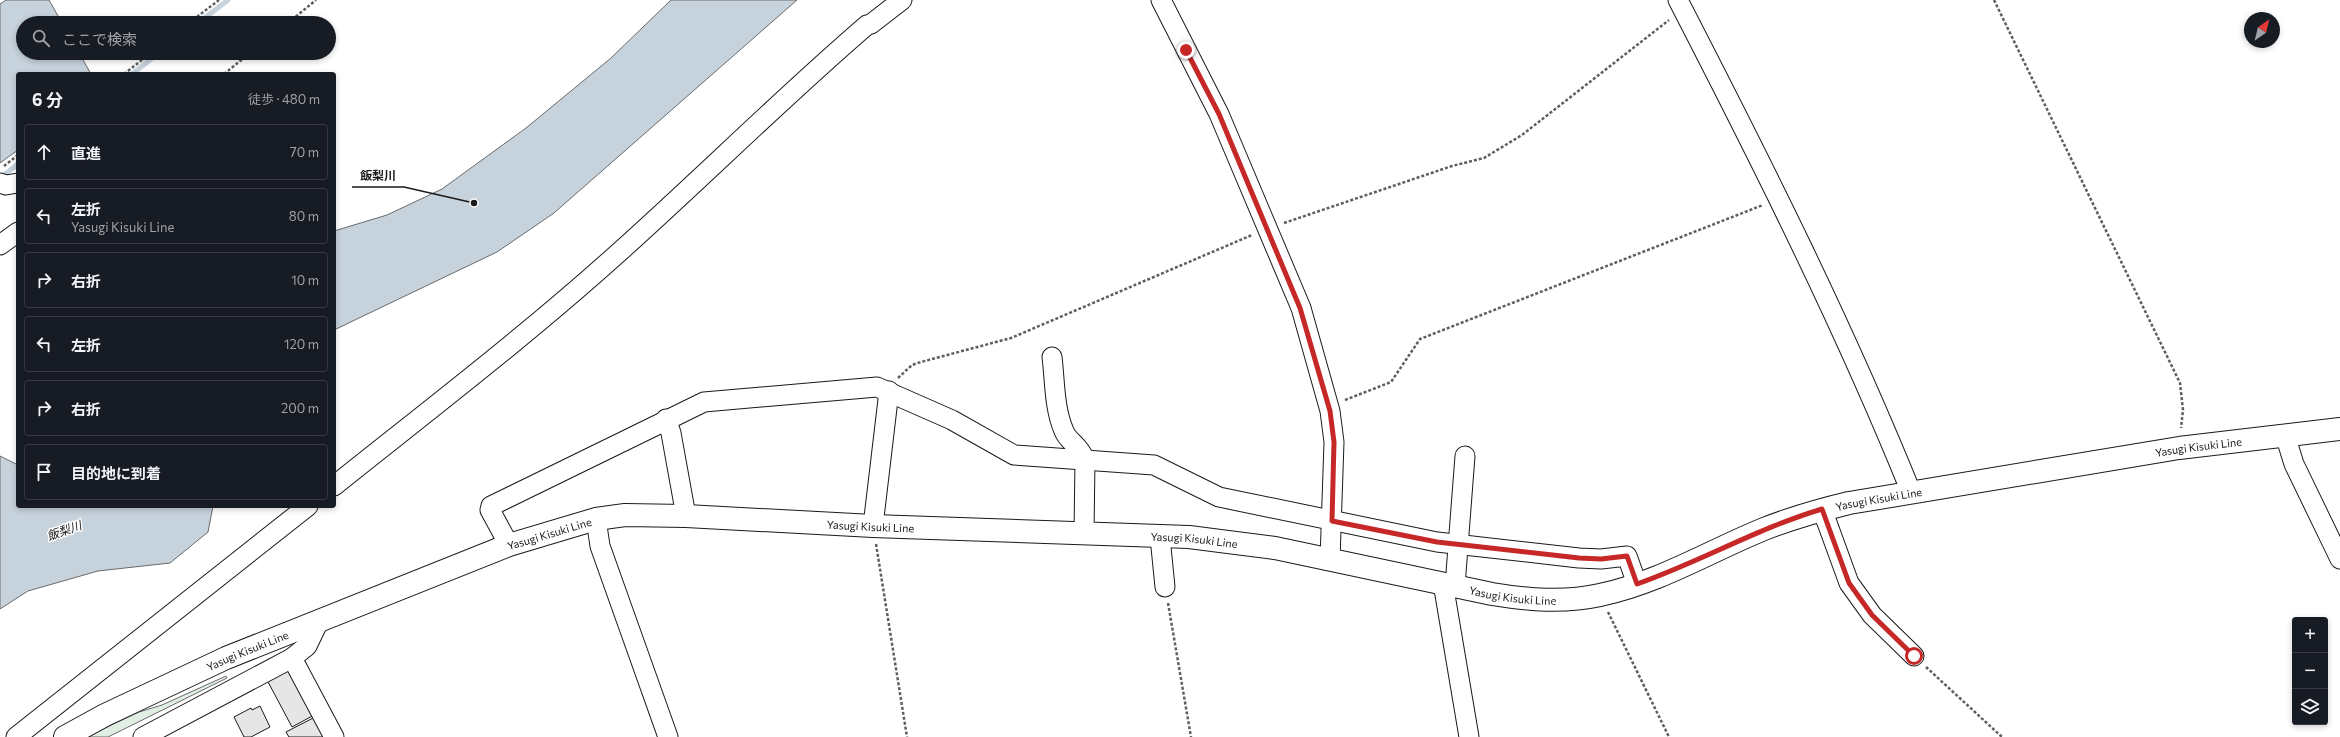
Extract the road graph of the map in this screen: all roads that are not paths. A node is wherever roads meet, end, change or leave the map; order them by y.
1 (902, 0) edge
2 (1161, 0) edge
3 (1680, 5) edge
4 (0, 183) edge
5 (16, 183) edge
6 (16, 233) edge
7 (0, 245) edge
8 (1052, 357) dead end
9 (889, 391) junction
10 (666, 419) junction
11 (2340, 429) edge
12 (2285, 435) junction
13 (1465, 456) dead end
14 (1085, 460) junction
15 (336, 484) edge
16 (1911, 492) junction
17 (305, 508) edge
18 (1822, 509) junction
19 (686, 516) junction
20 (596, 519) junction
21 (1332, 521) junction
22 (873, 526) junction
23 (1084, 534) junction
24 (1160, 537) junction
25 (1458, 544) junction
26 (508, 545) junction
27 (2340, 559) edge
28 (1330, 560) junction
29 (1637, 584) junction
30 (1449, 585) junction
31 (1165, 588) road end
32 (319, 621) junction
33 (1914, 656) road end
34 (292, 658) junction
35 (16, 737) edge
36 (64, 737) edge
37 (143, 737) edge
38 (334, 737) edge
39 (668, 737) edge
40 (1469, 737) edge

1 - 15 street
2 - 21 street
3 - 16 street
4 - 5 street
6 - 7 street
8 - 14 street
9 - 10 street
9 - 14 street
9 - 22 street
10 - 19 street
10 - 26 street
11 - 12 main road, Yasugi Kisuki Line
12 - 16 main road, Yasugi Kisuki Line
12 - 27 street
13 - 25 street
14 - 21 street
14 - 23 street
16 - 18 main road, Yasugi Kisuki Line
17 - 35 street
18 - 29 main road, Yasugi Kisuki Line
18 - 33 street
19 - 20 main road, Yasugi Kisuki Line
19 - 22 main road, Yasugi Kisuki Line
20 - 26 main road, Yasugi Kisuki Line
20 - 39 street
21 - 25 street
21 - 28 street
22 - 23 main road, Yasugi Kisuki Line
23 - 24 main road, Yasugi Kisuki Line
24 - 28 main road, Yasugi Kisuki Line
24 - 31 street
25 - 29 street
25 - 30 street
26 - 32 main road, Yasugi Kisuki Line
28 - 30 main road, Yasugi Kisuki Line
29 - 30 main road, Yasugi Kisuki Line
30 - 40 street
32 - 34 street
32 - 36 main road, Yasugi Kisuki Line
34 - 37 street
34 - 38 street

